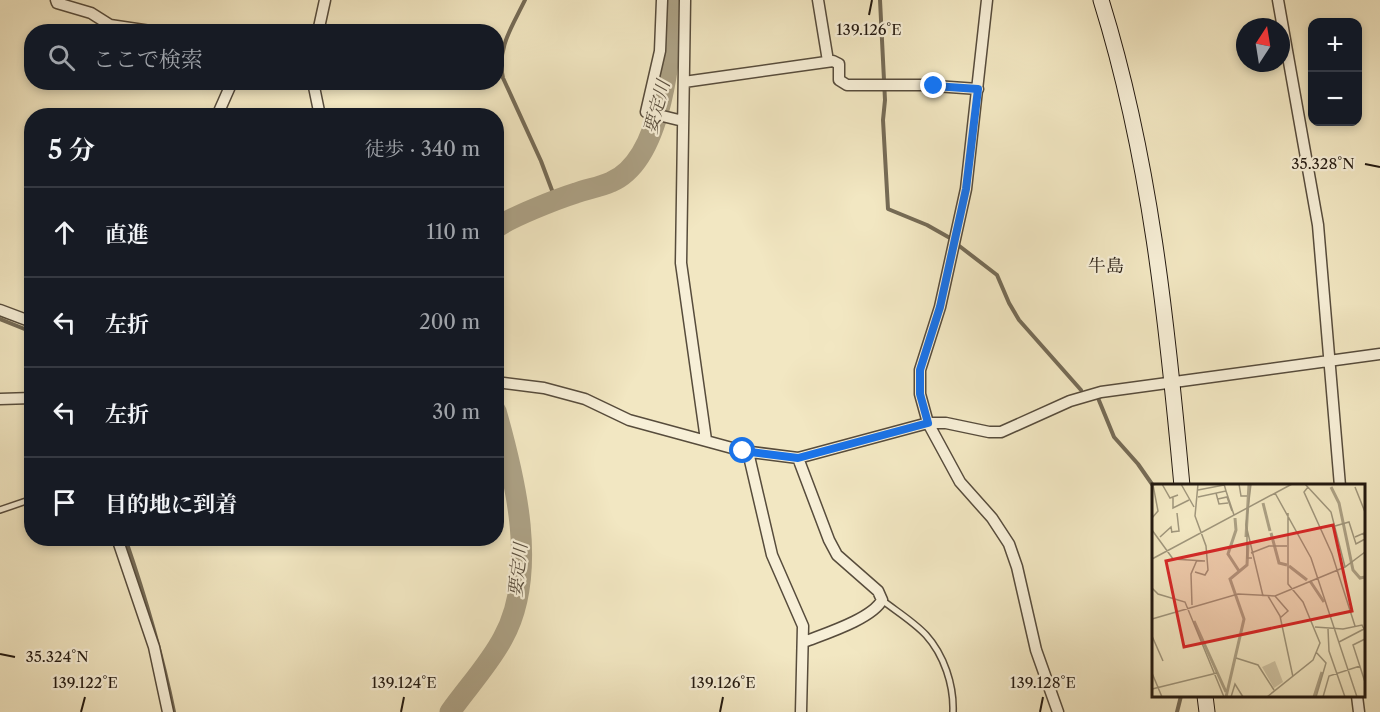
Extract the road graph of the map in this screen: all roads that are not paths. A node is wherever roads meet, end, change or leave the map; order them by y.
1 (56, 0) edge
2 (325, 0) edge
3 (662, 0) edge
4 (685, 0) edge
5 (818, 0) edge
6 (987, 0) edge
7 (1101, 0) edge
8 (1278, 0) edge
9 (108, 24) edge
10 (320, 24) edge
11 (828, 61) junction
12 (684, 82) junction
13 (978, 89) junction
14 (228, 90) edge
15 (315, 90) edge
16 (221, 108) edge
17 (318, 108) edge
18 (683, 121) junction
19 (0, 310) edge
20 (24, 319) edge
21 (1380, 354) edge
22 (1329, 360) junction
23 (504, 382) edge
24 (1172, 383) junction
25 (24, 398) edge
26 (0, 399) edge
27 (928, 423) junction
28 (706, 440) junction
29 (748, 452) junction
30 (798, 458) junction
31 (1182, 484) edge
32 (1340, 484) edge
33 (24, 502) edge
34 (0, 510) edge
35 (120, 546) edge
36 (882, 600) junction
37 (804, 642) junction
38 (1205, 697) edge
39 (1357, 697) edge
40 (168, 712) edge
41 (801, 712) edge
42 (953, 712) edge
43 (1058, 712) edge
44 (1208, 712) edge
45 (1359, 712) edge

1 - 9 street
2 - 10 street
3 - 18 street
4 - 12 street
5 - 11 street
6 - 13 street
7 - 24 street
8 - 22 street
11 - 12 street
11 - 13 street
12 - 18 street
13 - 27 street
14 - 16 street
15 - 17 street
18 - 28 street
19 - 20 street
21 - 22 street
22 - 24 street
22 - 32 street
23 - 28 street
24 - 27 street
24 - 31 street
25 - 26 street
27 - 30 street
27 - 43 street
28 - 29 street
29 - 30 street
29 - 37 street
30 - 36 street
33 - 34 lane
35 - 40 street
36 - 37 street
36 - 42 lane
37 - 41 street
38 - 44 street
39 - 45 street

